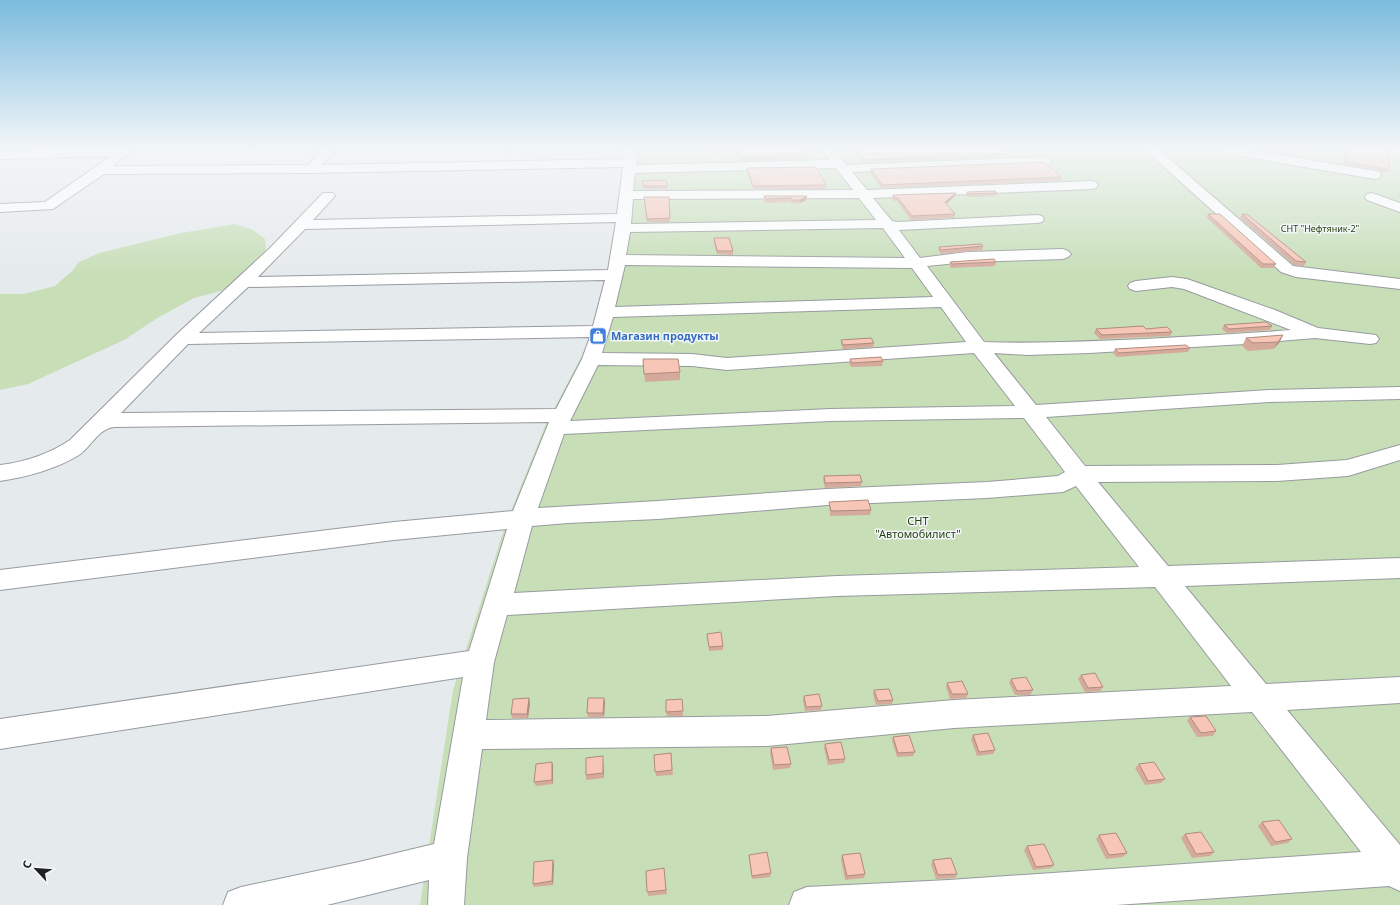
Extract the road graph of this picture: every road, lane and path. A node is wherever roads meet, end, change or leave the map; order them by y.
1 (70, 191) edge
2 (943, 191) edge
3 (1198, 191) edge
4 (861, 193) junction
5 (626, 194) joint
6 (328, 196) dead end
7 (1372, 197) dead end
8 (0, 208) edge
9 (1400, 208) edge
10 (1037, 218) dead end
11 (623, 223) junction
12 (887, 224) junction
13 (302, 225) junction
14 (1063, 254) dead end
15 (618, 260) junction
16 (916, 263) junction
17 (614, 275) junction
18 (244, 282) junction
19 (1400, 284) edge
20 (1136, 286) dead end
21 (945, 302) junction
22 (604, 321) junction
23 (1315, 333) junction
24 (182, 339) junction
25 (1370, 339) dead end
26 (979, 347) junction
27 (591, 359) junction
28 (1400, 394) edge
29 (1030, 412) junction
30 (558, 422) junction
31 (100, 423) junction
32 (1400, 452) edge
33 (0, 474) edge
34 (1078, 474) junction
35 (522, 519) junction
36 (1400, 568) edge
37 (1160, 576) junction
38 (0, 580) edge
39 (498, 605) junction
40 (480, 662) junction
41 (1400, 690) edge
42 (1258, 698) junction
43 (0, 734) edge
44 (469, 735) junction
45 (449, 858) junction
46 (1398, 870) edge
47 (241, 905) edge
48 (446, 905) edge
49 (808, 905) edge

1 - 8 street
2 - 4 street
3 - 19 street
4 - 5 street
4 - 12 street
5 - 11 street
6 - 13 street
7 - 9 street
10 - 12 street
11 - 12 street
11 - 13 street
11 - 15 street
12 - 16 street
13 - 18 street
14 - 16 street
15 - 16 street
15 - 17 street
16 - 21 street
17 - 18 street
17 - 22 street
18 - 24 street
20 - 23 street
21 - 22 street
21 - 26 street
22 - 24 street
22 - 27 street
23 - 25 street
23 - 26 street
24 - 31 street
26 - 27 street
26 - 29 street
27 - 30 street
28 - 29 street
29 - 30 street
29 - 34 street
30 - 31 street
30 - 35 street
31 - 33 street
32 - 34 street
34 - 35 street
34 - 37 street
35 - 38 street
35 - 39 street
36 - 37 street
37 - 39 street
37 - 42 street
39 - 40 street
40 - 43 street
40 - 44 street
41 - 42 street
42 - 44 street
42 - 46 street
44 - 45 street
45 - 47 street
45 - 48 street
46 - 49 street

